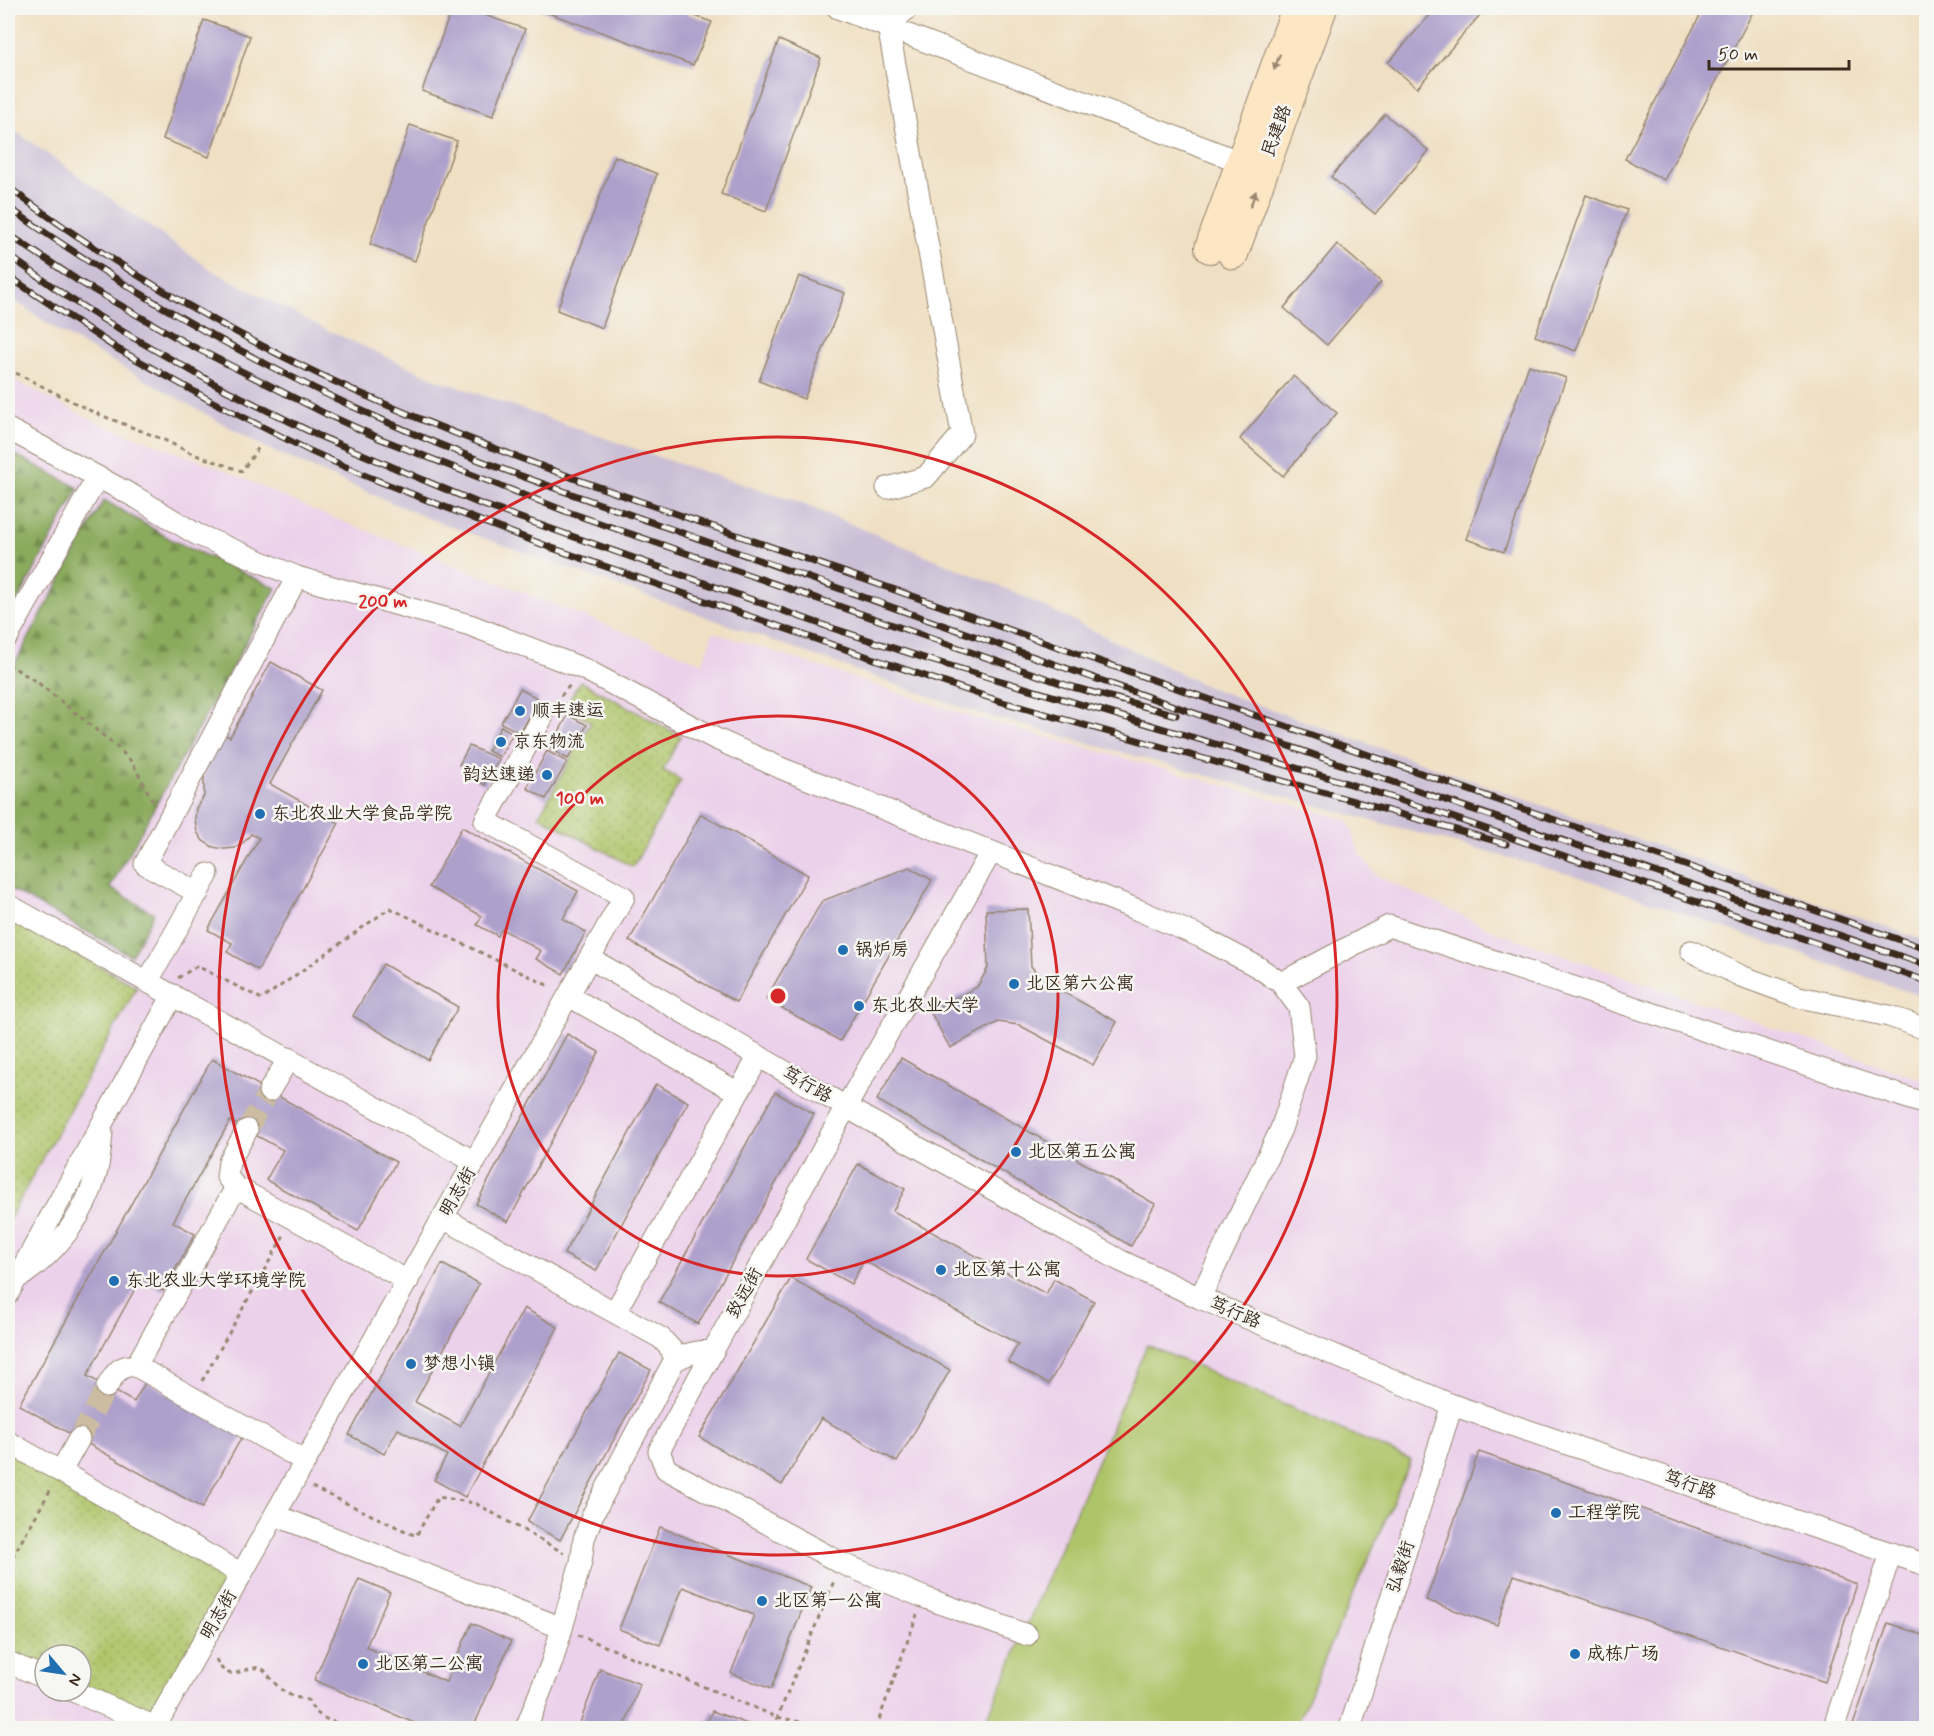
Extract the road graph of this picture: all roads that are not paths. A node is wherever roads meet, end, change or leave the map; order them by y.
1 (838, 8) edge
2 (908, 8) edge
3 (1297, 8) edge
4 (1322, 8) edge
5 (888, 26) junction
6 (1252, 166) junction
7 (1221, 251) dead end
8 (8, 429) edge
9 (97, 478) junction
10 (887, 488) dead end
11 (297, 577) junction
12 (8, 636) edge
13 (542, 718) road end
14 (991, 852) junction
15 (8, 905) edge
16 (1691, 951) dead end
17 (591, 959) junction
18 (1281, 983) junction
19 (161, 988) junction
20 (569, 996) junction
21 (1926, 1029) edge
22 (759, 1056) junction
23 (289, 1058) junction
24 (269, 1091) tunnel mouth
25 (737, 1092) junction
26 (1926, 1104) edge
27 (846, 1107) junction
28 (247, 1130) tunnel mouth
29 (475, 1162) junction
30 (236, 1187) junction
31 (443, 1218) junction
32 (408, 1281) junction
33 (11, 1287) edge
34 (1200, 1298) junction
35 (615, 1312) junction
36 (713, 1351) junction
37 (674, 1361) junction
38 (136, 1366) junction
39 (107, 1387) tunnel mouth
40 (1452, 1405) junction
41 (79, 1439) tunnel mouth
42 (8, 1442) edge
43 (300, 1470) junction
44 (61, 1471) junction
45 (275, 1515) junction
46 (1891, 1553) junction
47 (1926, 1565) edge
48 (242, 1574) junction
49 (562, 1628) junction
50 (1027, 1635) dead end
51 (8, 1662) edge
52 (33, 1673) edge
53 (93, 1700) edge
54 (1836, 1720) dead end
55 (157, 1728) edge
56 (526, 1728) edge
57 (1350, 1728) edge

1 - 5 street
2 - 5 street
3 -> 6 street, 民建路
4 - 6 street, 民建路
5 - 6 street
5 - 10 street
6 - 7 street, 民建路
8 - 9 street
9 - 11 street
9 - 12 street
11 - 14 street
11 - 19 street
13 - 17 street, 明志街
14 - 18 street
14 - 27 street, 致远街
15 - 19 street
16 - 21 street
17 - 20 street, 明志街
17 - 22 street, 笃行路
18 - 26 street
18 - 34 street
19 - 23 street
19 - 33 street
20 - 25 street
20 - 29 street, 明志街
22 - 25 street
22 - 27 street, 笃行路
23 - 24 street
23 - 29 street
25 - 35 street
27 - 34 street, 笃行路
27 - 36 street, 致远街
28 - 30 street
29 - 31 street, 明志街
30 - 32 street
30 - 38 street
31 - 32 street, 明志街
31 - 35 street
32 - 43 street, 明志街
34 - 40 street, 笃行路
35 - 37 street
36 - 37 street
36 - 50 street, 致远街
37 - 49 street
38 - 39 street
38 - 43 street
40 - 46 street, 笃行路
40 - 57 street, 弘毅街
41 - 44 street
42 - 44 street
43 - 45 street, 明志街
44 - 48 street
45 - 48 street, 明志街
45 - 49 street
46 - 47 street, 笃行路
46 - 54 street
48 - 55 street, 明志街
49 - 56 street
51 - 52 street
53 - 55 street

